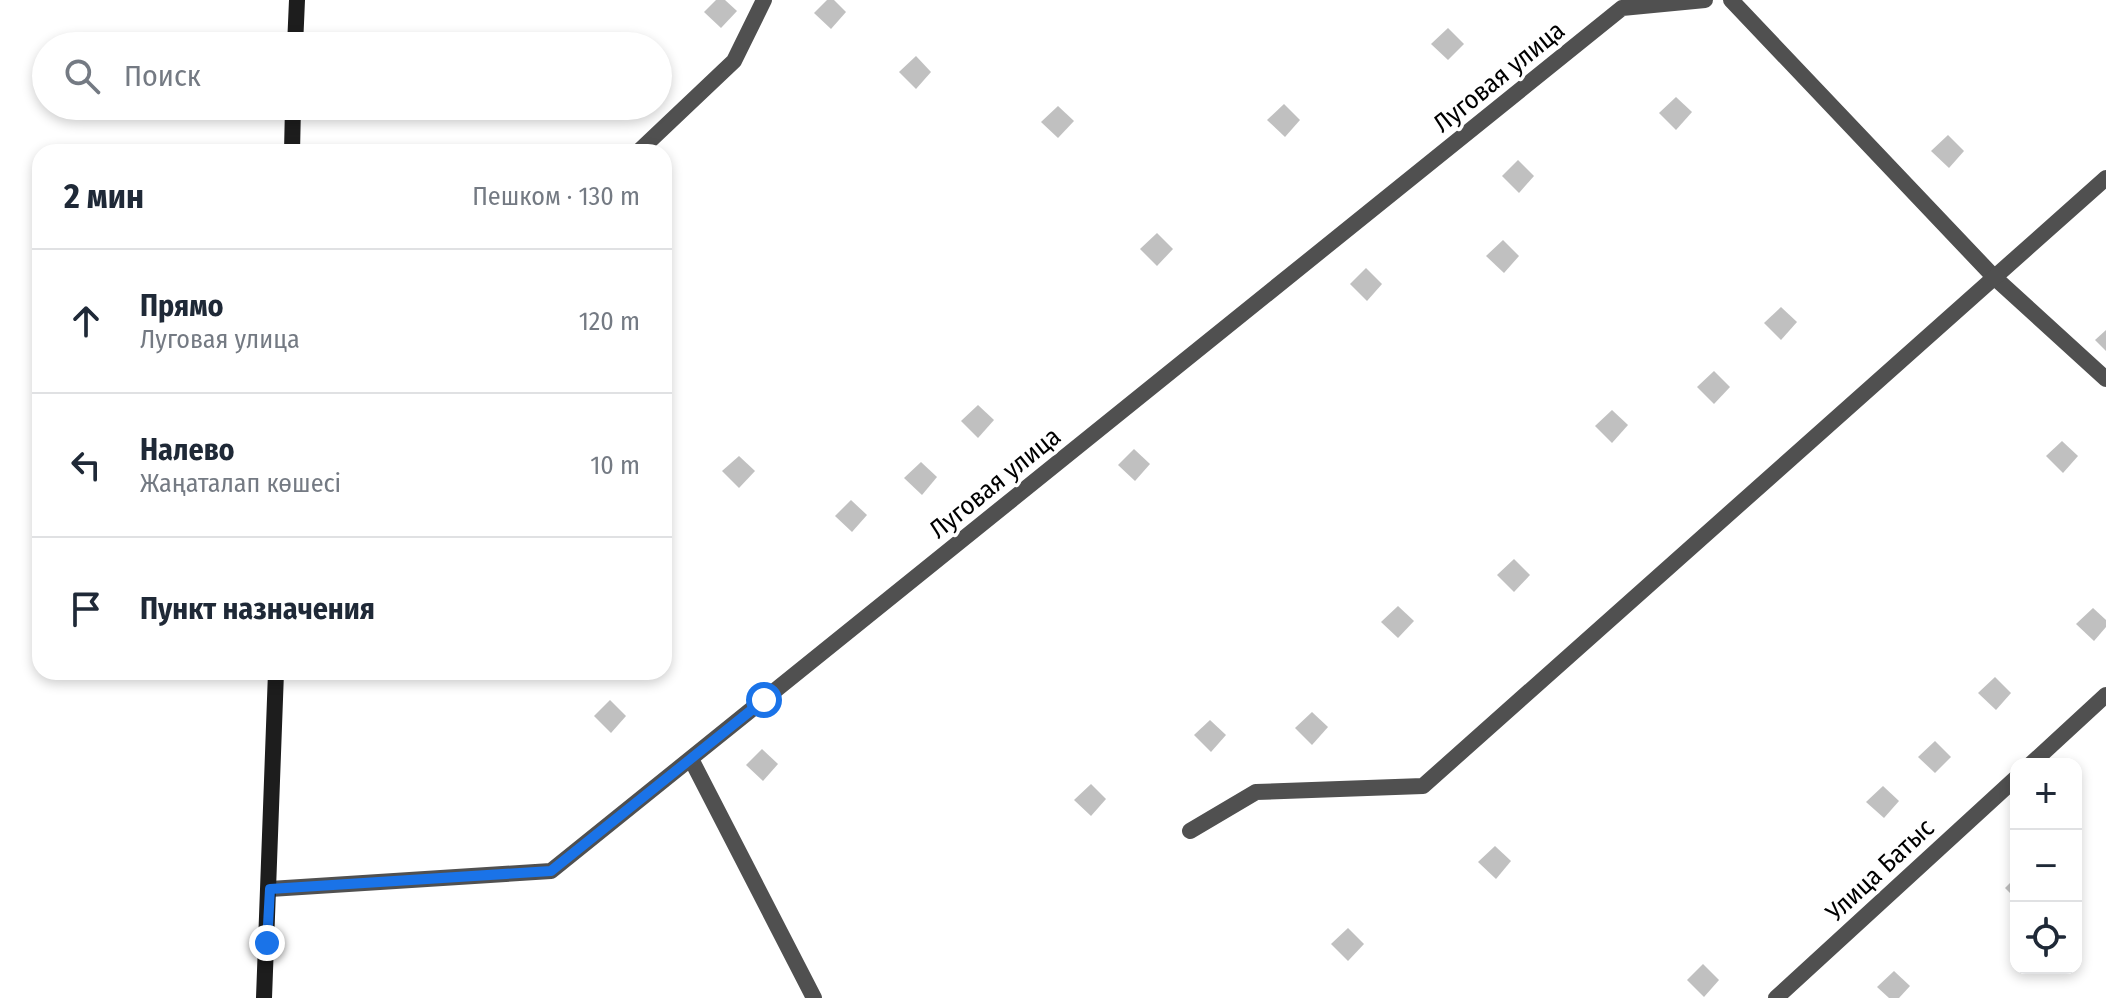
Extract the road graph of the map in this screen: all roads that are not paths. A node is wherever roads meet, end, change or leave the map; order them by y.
1 (297, 0) edge
2 (764, 0) edge
3 (1705, 0) edge
4 (1731, 0) edge
5 (296, 32) edge
6 (293, 120) edge
7 (672, 120) edge
8 (672, 120) edge
9 (292, 144) edge
10 (646, 144) edge
11 (2106, 178) edge
12 (1994, 277) junction
13 (2106, 379) edge
14 (276, 680) edge
15 (2106, 695) edge
16 (2038, 758) edge
17 (691, 759) junction
18 (2010, 784) edge
19 (1190, 831) dead end
20 (270, 889) junction
21 (264, 998) edge
22 (814, 998) edge
23 (1776, 998) edge

1 - 5 main road
2 - 8 street
3 - 17 street, Луговая улица
4 - 12 street
6 - 9 main road
7 - 10 street
11 - 12 street
12 - 13 street
12 - 19 street
14 - 20 main road
15 - 16 street
17 - 20 street, Луговая улица
17 - 22 street
18 - 23 street, Улица Батыс
20 - 21 main road

